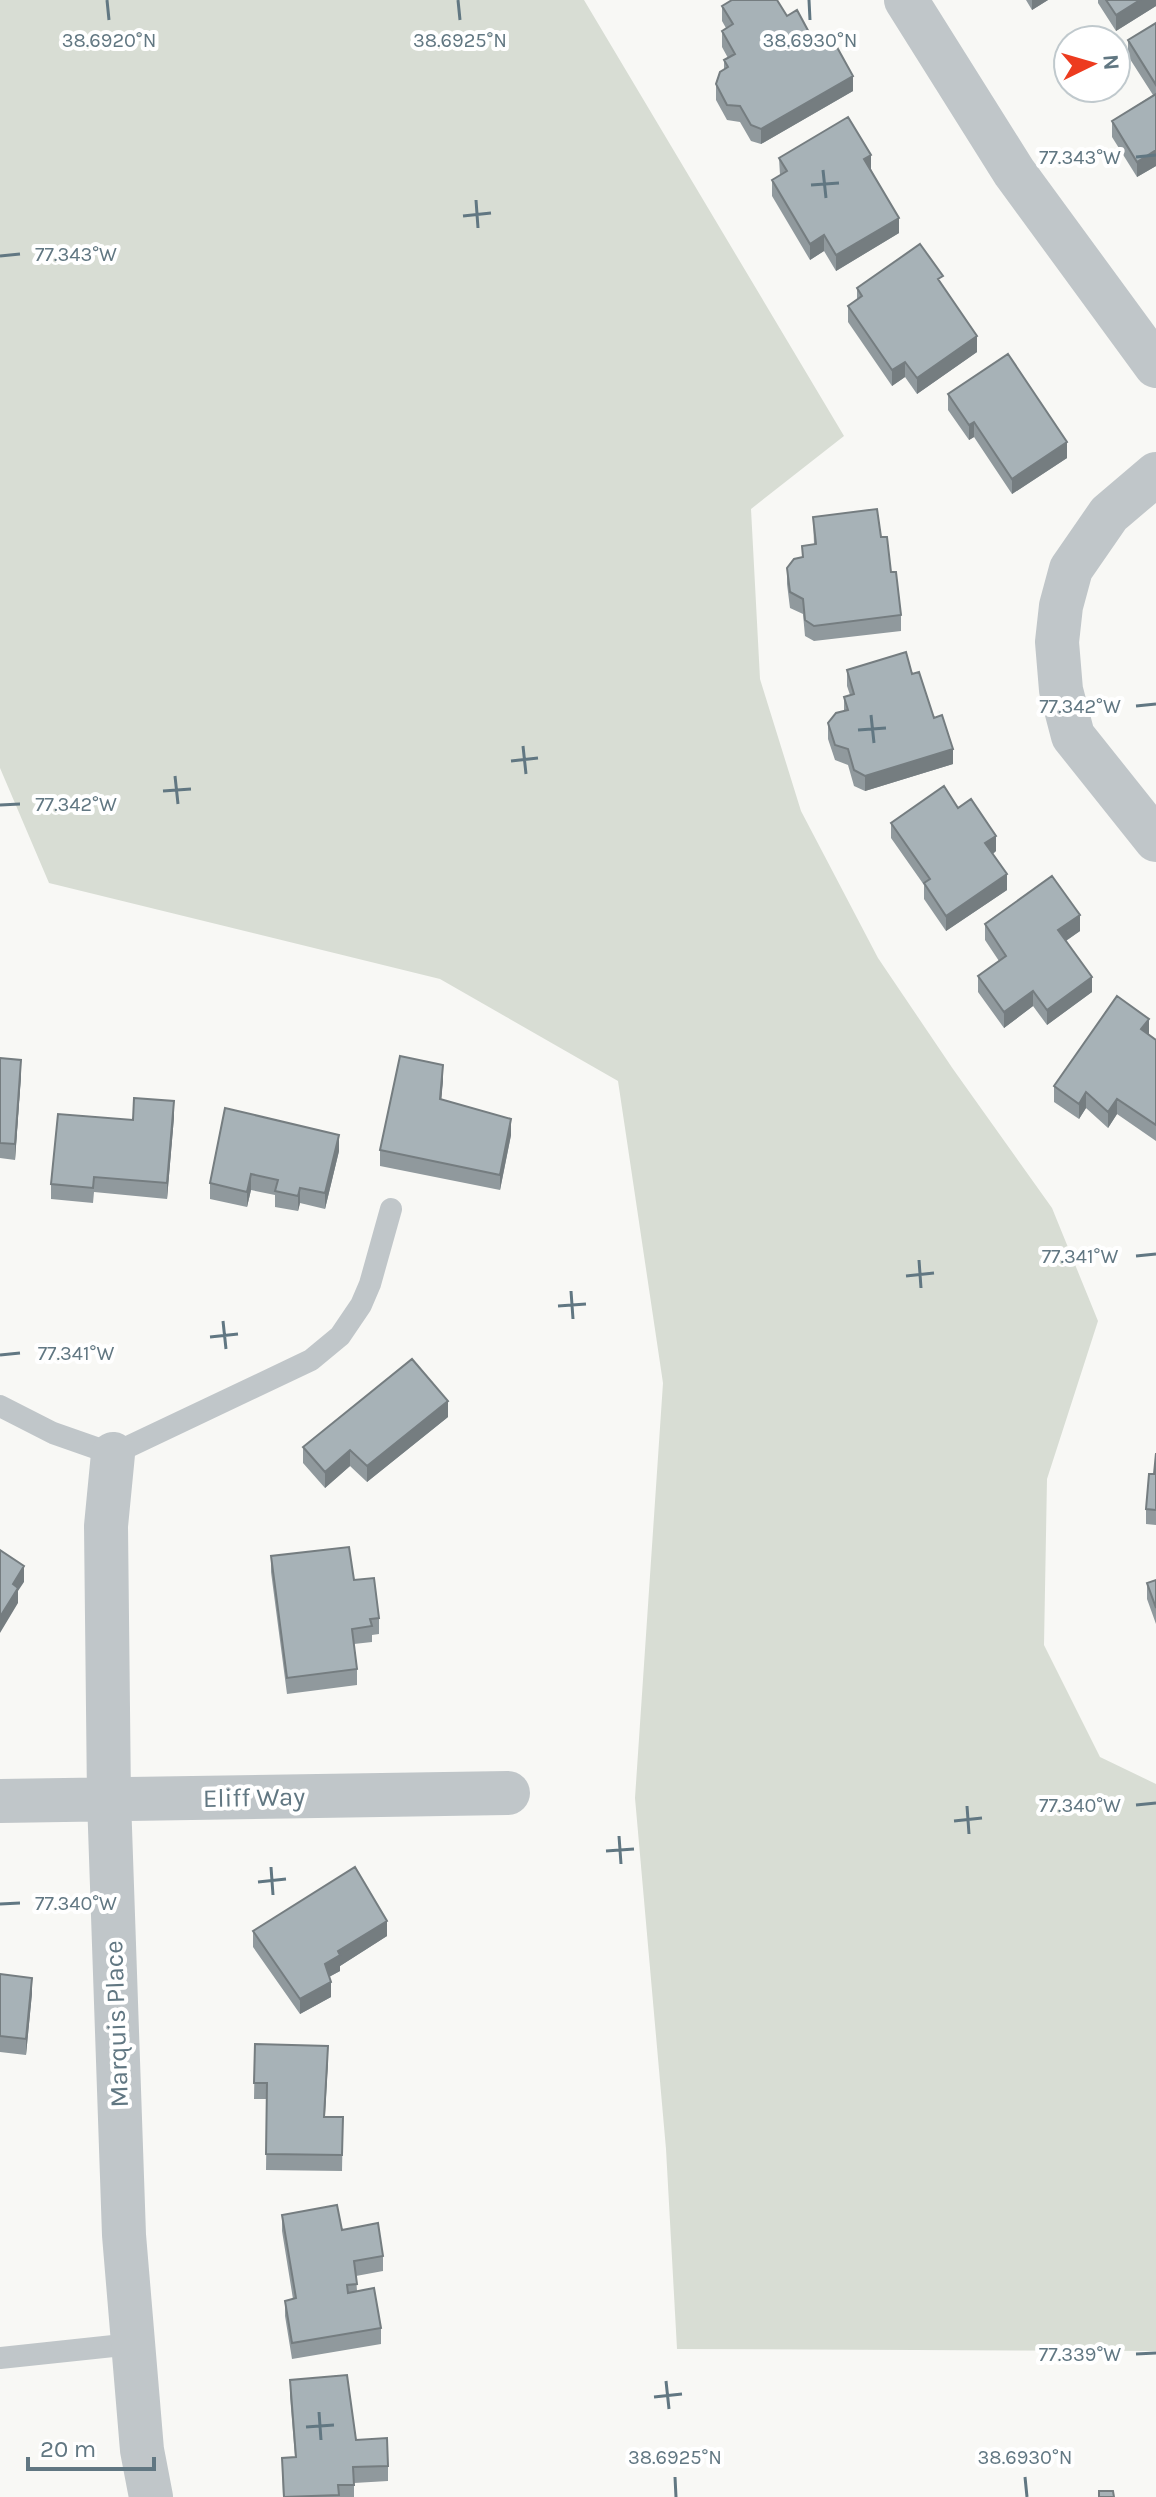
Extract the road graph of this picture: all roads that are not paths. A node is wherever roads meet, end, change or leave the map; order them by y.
1 (906, 0) edge
2 (1156, 366) edge
3 (1156, 474) edge
4 (1156, 840) edge
5 (391, 1209) dead end
6 (0, 1406) edge
7 (113, 1454) junction
8 (508, 1793) dead end
9 (109, 1799) junction
10 (0, 1801) edge
11 (132, 2344) junction
12 (0, 2358) edge
13 (151, 2497) edge

1 - 2 street
3 - 4 street
5 - 7 lane
6 - 7 lane
7 - 9 street, Marquis Place
8 - 9 street, Eliff Way
9 - 10 street, Eliff Way
9 - 11 street, Marquis Place
11 - 12 lane
11 - 13 street, Marquis Place

